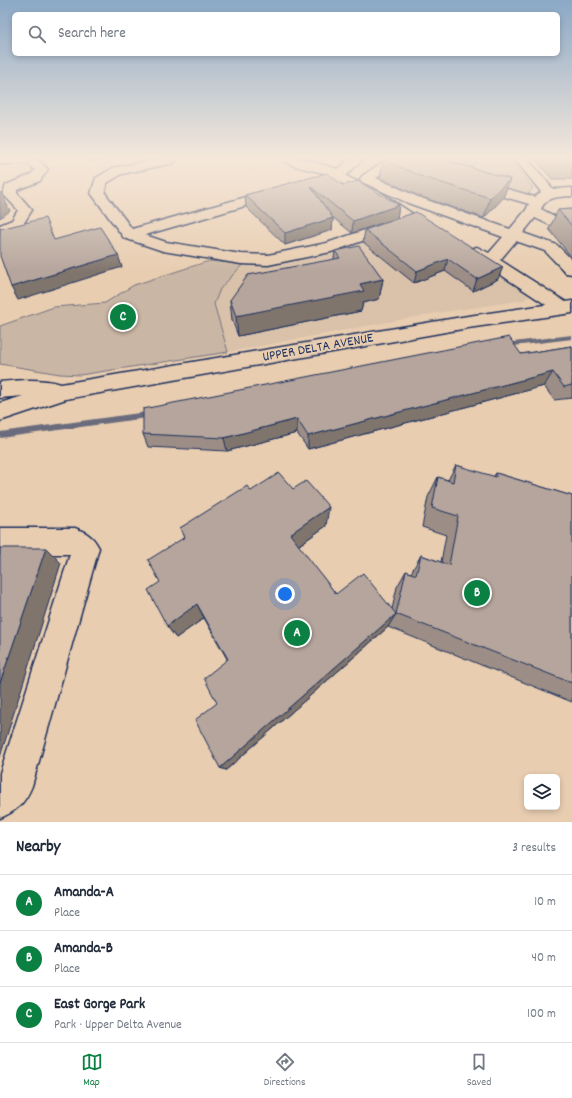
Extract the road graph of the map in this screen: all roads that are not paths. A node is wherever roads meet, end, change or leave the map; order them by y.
1 (11, 195) edge
2 (100, 195) edge
3 (268, 195) edge
4 (376, 195) edge
5 (384, 195) edge
6 (403, 195) edge
7 (505, 195) edge
8 (546, 195) edge
9 (535, 206) junction
10 (572, 223) edge
11 (434, 224) edge
12 (0, 231) edge
13 (129, 235) junction
14 (513, 235) junction
15 (465, 244) edge
16 (491, 261) junction
17 (572, 269) edge
18 (567, 308) edge
19 (0, 390) edge
20 (65, 391) junction
21 (0, 412) edge
22 (0, 541) edge
23 (0, 800) edge

1 - 12 street
2 - 13 street
3 - 13 street
4 - 13 street
5 - 11 street
6 - 14 street
7 - 9 street
8 - 9 street
9 - 10 street
9 - 14 street
14 - 16 street
14 - 17 street
15 - 16 street
16 - 18 street
18 - 20 street, UPPER DELTA AVENUE
19 - 20 street, UPPER DELTA AVENUE
20 - 21 street, UPPER DELTA AVENUE
22 - 23 street

